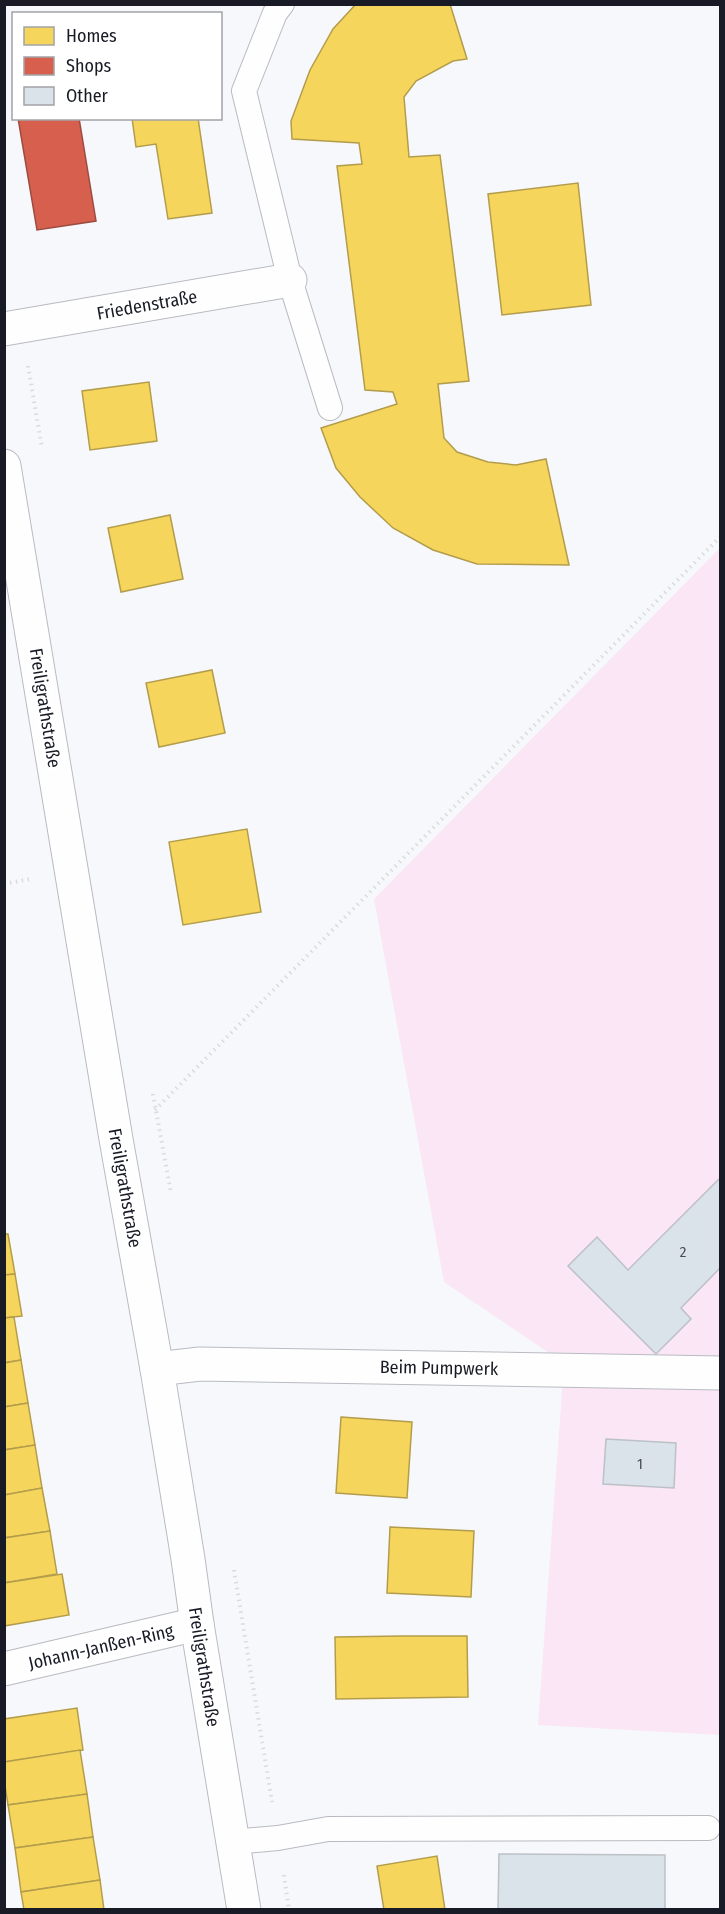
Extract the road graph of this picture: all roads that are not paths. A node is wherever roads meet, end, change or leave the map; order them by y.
1 (282, 4) edge
2 (290, 280) junction
3 (4, 329) edge
4 (330, 408) dead end
5 (4, 466) edge
6 (157, 1369) junction
7 (720, 1373) edge
8 (196, 1624) junction
9 (4, 1669) edge
10 (708, 1828) dead end
11 (232, 1842) junction
12 (244, 1910) edge

1 - 2 lane
2 - 3 street, Friedenstraße
2 - 4 lane
5 - 6 street, Freiligrathstraße
6 - 7 street, Beim Pumpwerk
6 - 8 street, Freiligrathstraße
8 - 9 street, Johann-Janßen-Ring
8 - 11 street, Freiligrathstraße
10 - 11 lane
11 - 12 street, Freiligrathstraße

